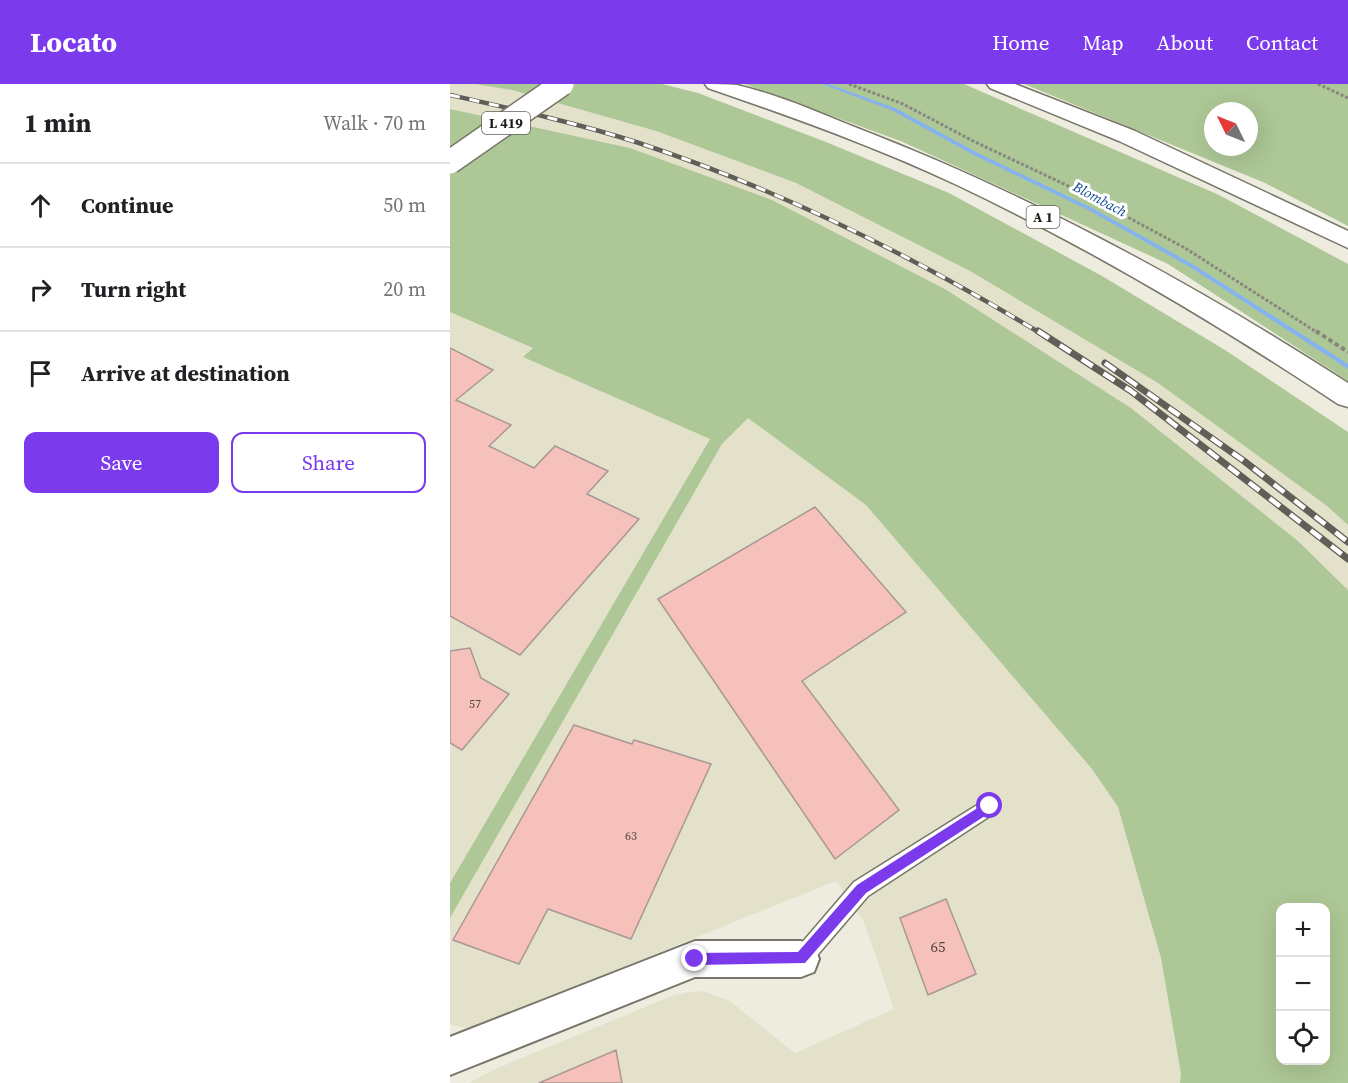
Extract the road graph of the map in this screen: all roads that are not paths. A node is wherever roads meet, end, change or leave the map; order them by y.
1 (562, 84) edge
2 (715, 84) edge
3 (997, 84) edge
4 (450, 162) edge
5 (1348, 240) edge
6 (1348, 397) edge
7 (990, 806) dead end
8 (801, 959) joint
9 (450, 1056) edge

1 - 4 main road, L 419, bridge
2 - 6 main road, A 1
3 - 5 main road
7 - 8 lane
8 - 9 street

